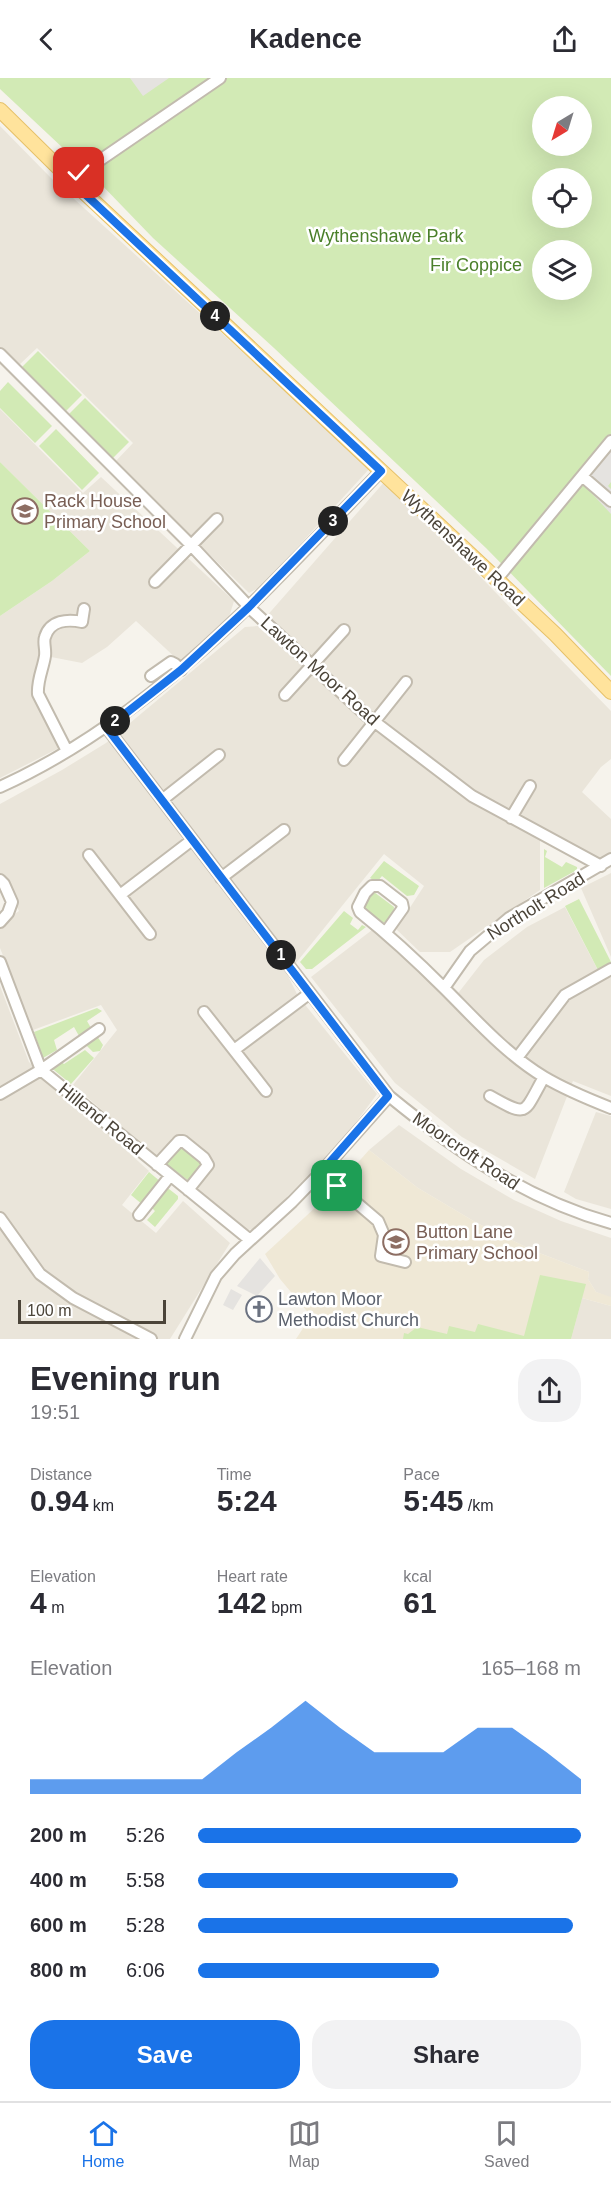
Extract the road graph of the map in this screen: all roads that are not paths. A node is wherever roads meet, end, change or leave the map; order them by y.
1 (220, 78) edge
2 (0, 110) edge
3 (70, 180) junction
4 (0, 354) edge
5 (611, 441) edge
6 (381, 471) junction
7 (582, 476) junction
8 (611, 501) edge
9 (217, 519) dead end
10 (190, 545) junction
11 (496, 580) junction
12 (155, 582) dead end
13 (249, 607) junction
14 (84, 609) dead end
15 (344, 630) dead end
16 (312, 666) junction
17 (181, 670) junction
18 (151, 676) dead end
19 (406, 682) dead end
20 (611, 692) edge
21 (285, 696) dead end
22 (374, 722) junction
23 (107, 728) junction
24 (67, 752) junction
25 (219, 755) dead end
26 (344, 760) dead end
27 (530, 786) dead end
28 (0, 787) edge
29 (162, 800) junction
30 (511, 818) junction
31 (284, 830) dead end
32 (192, 840) junction
33 (89, 855) dead end
34 (611, 859) edge
35 (600, 866) junction
36 (221, 878) junction
37 (0, 880) edge
38 (120, 896) junction
39 (0, 922) edge
40 (386, 932) junction
41 (150, 934) dead end
42 (0, 962) edge
43 (611, 969) edge
44 (444, 988) junction
45 (310, 993) junction
46 (204, 1012) dead end
47 (99, 1029) dead end
48 (234, 1050) junction
49 (517, 1058) junction
50 (41, 1070) junction
51 (544, 1077) junction
52 (266, 1091) dead end
53 (0, 1094) edge
54 (388, 1096) junction
55 (490, 1096) dead end
56 (611, 1108) edge
57 (157, 1165) junction
58 (324, 1169) junction
59 (170, 1176) junction
60 (188, 1190) junction
61 (139, 1215) dead end
62 (0, 1218) edge
63 (611, 1223) edge
64 (250, 1240) junction
65 (405, 1262) dead end
66 (151, 1339) edge
67 (185, 1339) edge

1 - 3 street
2 - 3 main road, Wythenshawe Road
3 - 6 main road, Wythenshawe Road
4 - 10 street, Lawton Moor Road
5 - 7 street
6 - 11 main road, Wythenshawe Road
6 - 13 street
7 - 8 street
7 - 11 street
9 - 10 street
10 - 12 street
10 - 13 street, Lawton Moor Road
11 - 20 main road, Wythenshawe Road
13 - 16 street, Lawton Moor Road
13 - 17 street
14 - 24 street
15 - 16 street
16 - 21 street
16 - 22 street, Lawton Moor Road
17 - 18 street
17 - 23 street
19 - 22 street
22 - 26 street
22 - 30 street, Lawton Moor Road
23 - 24 street
23 - 29 street, Moorcroft Road
24 - 28 street
25 - 29 street
27 - 30 street
29 - 32 street, Moorcroft Road
30 - 35 street, Lawton Moor Road
31 - 36 street
32 - 36 street, Moorcroft Road
32 - 38 street
33 - 38 street
34 - 35 street, Northolt Road
35 - 44 street, Northolt Road
36 - 45 street, Moorcroft Road
37 - 39 street
38 - 41 street
40 - 40 street
40 - 44 street
42 - 50 street, Hillend Road
43 - 49 street
44 - 49 street
45 - 48 street
45 - 54 street, Moorcroft Road
46 - 48 street
47 - 50 street
48 - 52 street
49 - 51 street
50 - 53 street
50 - 57 street, Hillend Road
51 - 55 street
51 - 56 street
54 - 58 street
54 - 63 street, Moorcroft Road
57 - 59 street, Hillend Road
57 - 60 street
58 - 64 street
58 - 65 street
59 - 60 street, Hillend Road
59 - 61 street
60 - 64 street, Hillend Road
62 - 66 street
64 - 67 street

